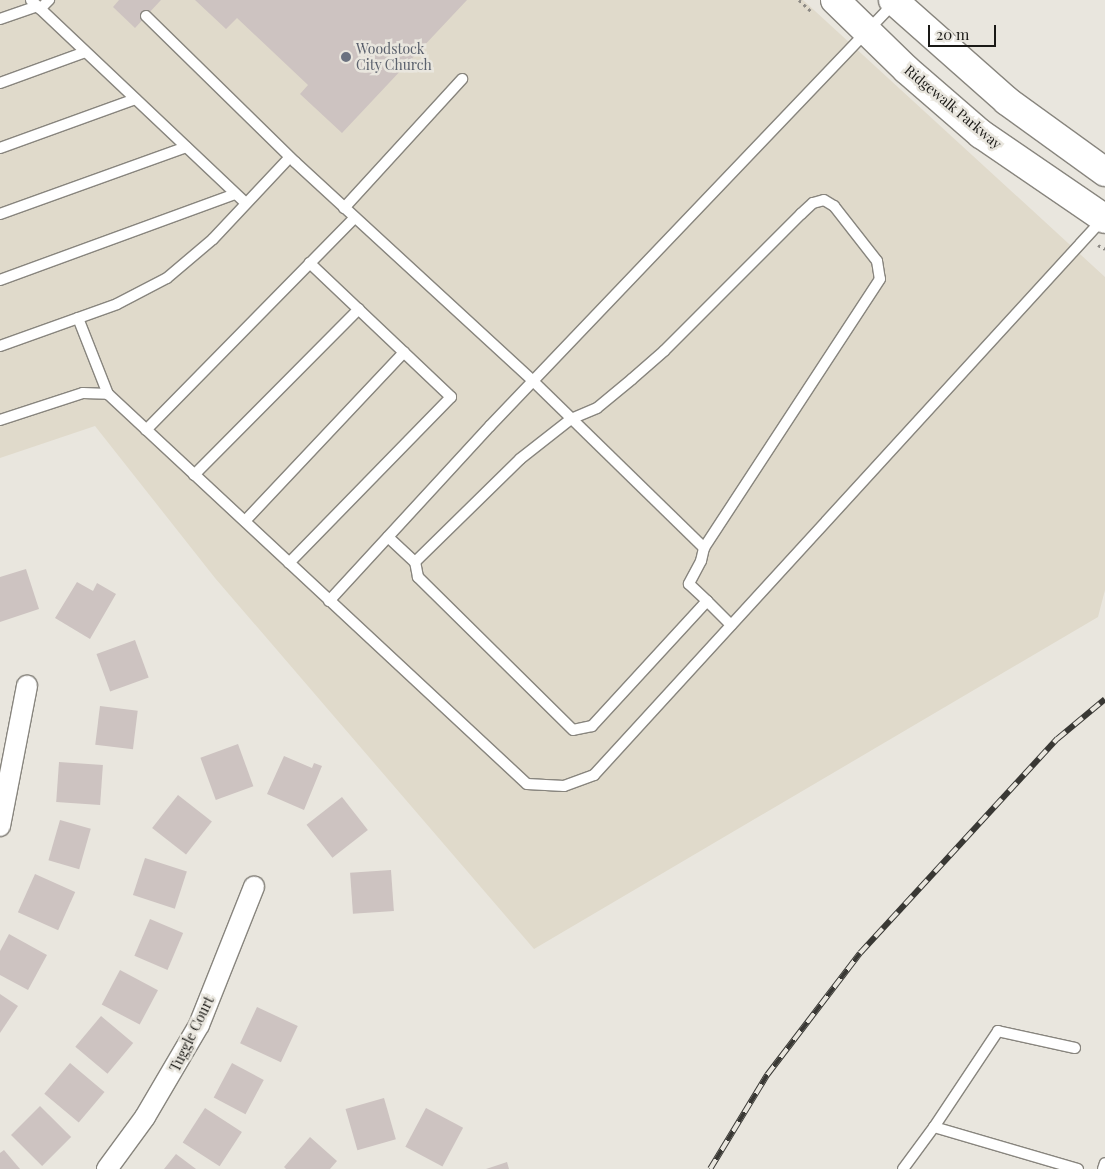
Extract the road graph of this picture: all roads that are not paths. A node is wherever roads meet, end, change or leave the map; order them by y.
1 (49, 0) edge
2 (835, 0) edge
3 (894, 1) edge
4 (36, 5) edge
5 (146, 16) dead end
6 (0, 19) edge
7 (866, 30) junction
8 (85, 52) junction
9 (462, 79) dead end
10 (0, 82) edge
11 (135, 99) junction
12 (186, 147) junction
13 (0, 148) edge
14 (290, 157) junction
15 (1105, 172) edge
16 (235, 194) junction
17 (246, 203) junction
18 (344, 208) junction
19 (0, 214) edge
20 (355, 217) junction
21 (1105, 218) edge
22 (310, 263) junction
23 (0, 280) edge
24 (359, 309) junction
25 (78, 318) junction
26 (0, 346) edge
27 (404, 352) junction
28 (534, 381) junction
29 (108, 394) junction
30 (571, 419) junction
31 (0, 420) edge
32 (146, 430) junction
33 (194, 474) junction
34 (245, 521) junction
35 (388, 537) junction
36 (704, 548) junction
37 (415, 562) junction
38 (289, 563) junction
39 (329, 601) junction
40 (707, 601) junction
41 (731, 625) junction
42 (27, 686) dead end
43 (0, 826) edge
44 (254, 887) dead end
45 (1075, 1048) dead end
46 (934, 1126) junction
47 (1105, 1163) edge
48 (107, 1169) edge
49 (903, 1169) edge
50 (1078, 1169) edge
51 (1103, 1169) edge

1 - 4 lane
2 - 7 main road, Ridgewalk Parkway
3 - 7 lane
3 - 15 main road
4 - 6 lane
4 - 8 lane
5 - 14 lane
7 - 21 main road, Ridgewalk Parkway
7 - 28 lane
8 - 10 lane
8 - 11 lane
9 - 18 lane
11 - 12 lane
11 - 13 lane
12 - 16 lane
12 - 19 lane
14 - 17 lane
14 - 18 lane
16 - 17 lane
16 - 23 lane
17 - 25 lane
18 - 20 lane
20 - 22 lane
20 - 28 lane
21 - 41 lane
22 - 24 lane
22 - 32 lane
24 - 27 lane
24 - 33 lane
25 - 26 lane
25 - 29 lane
27 - 34 lane
27 - 38 lane
28 - 30 lane
28 - 35 lane
29 - 31 lane
29 - 32 lane
30 - 36 lane
30 - 36 lane
30 - 37 lane
32 - 33 lane
33 - 34 lane
34 - 38 lane
35 - 37 lane
35 - 39 lane
36 - 40 lane
37 - 40 lane
38 - 39 lane
39 - 41 lane
40 - 41 lane
42 - 43 street
44 - 48 street, Tuggle Court
45 - 46 lane
46 - 49 lane
46 - 50 lane
47 - 51 lane

